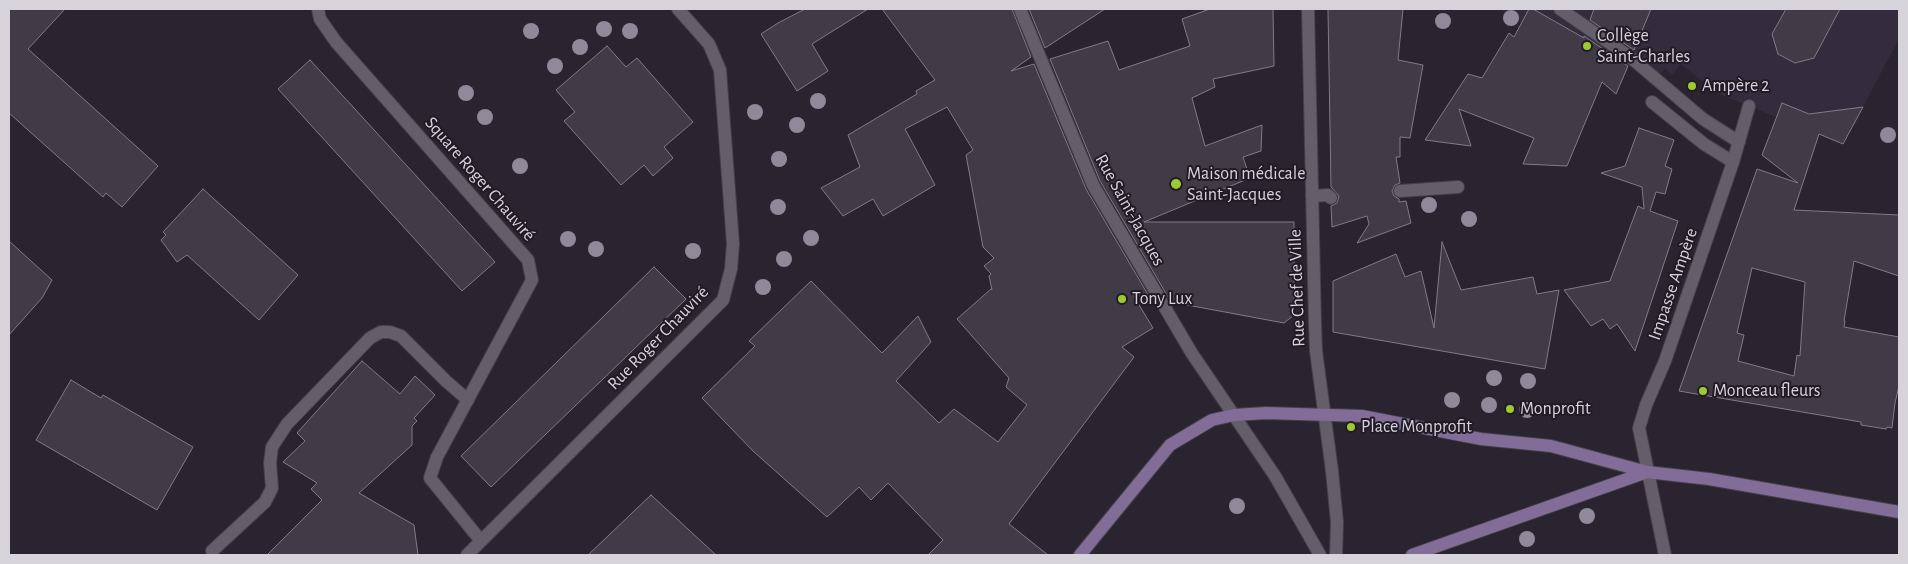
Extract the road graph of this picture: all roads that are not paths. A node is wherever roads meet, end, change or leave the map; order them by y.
1 (318, 9) edge
2 (678, 9) edge
3 (1020, 9) edge
4 (1308, 9) edge
5 (1560, 9) edge
6 (1652, 102) dead end
7 (1749, 106) dead end
8 (1739, 142) junction
9 (1733, 162) junction
10 (1458, 186) dead end
11 (1400, 192) dead end
12 (1312, 196) junction
13 (1331, 198) dead end
14 (468, 400) junction
15 (1234, 415) junction
16 (1324, 415) junction
17 (1648, 472) junction
18 (1899, 512) edge
19 (481, 541) junction
20 (212, 551) dead end
21 (467, 555) edge
22 (1080, 555) edge
23 (1320, 555) edge
24 (1336, 555) edge
25 (1412, 555) edge
26 (1665, 555) edge

1 - 14 street, Square Roger Chauviré
2 - 19 street, Rue Roger Chauviré
3 - 15 street, Rue Saint-Jacques
4 - 12 street, Rue Chef de Ville
5 - 8 street
6 - 9 street
7 - 8 street, Impasse Ampère
8 - 9 street, Impasse Ampère
9 - 17 street, Impasse Ampère
10 - 11 street
12 - 13 street
12 - 16 street, Rue Chef de Ville
14 - 19 street, Square Roger Chauviré
14 - 20 street
15 - 16 main road
15 - 22 main road
15 - 23 street
16 - 17 main road
16 - 24 street
17 - 18 main road
17 - 25 main road
17 - 26 street, Impasse Ampère
19 - 21 street, Rue Roger Chauviré

